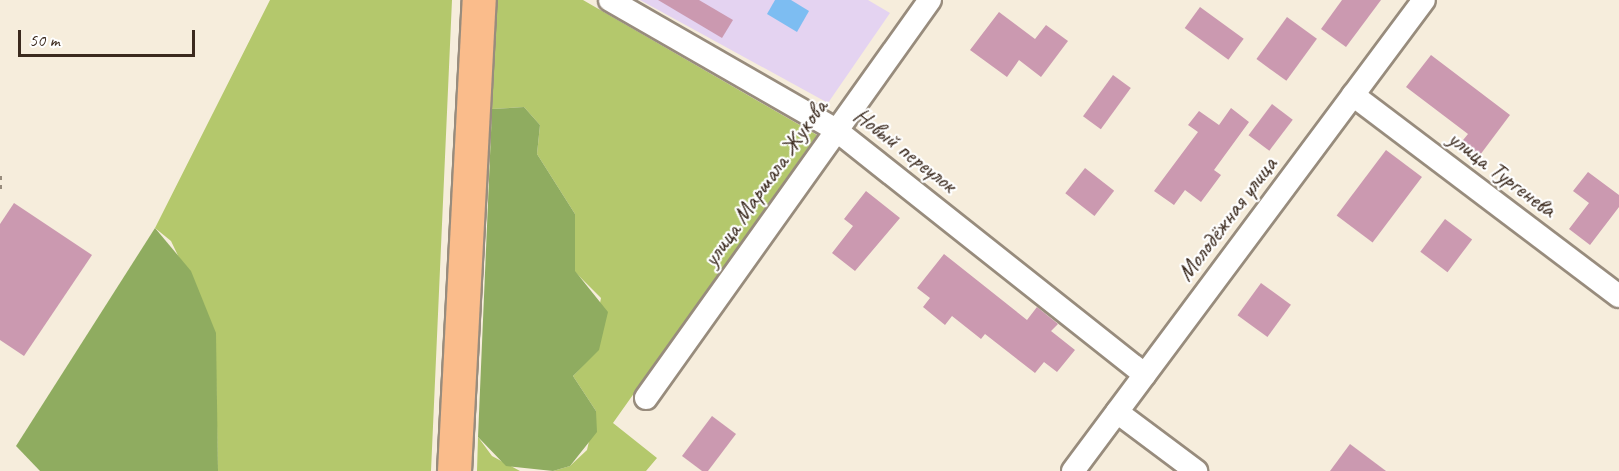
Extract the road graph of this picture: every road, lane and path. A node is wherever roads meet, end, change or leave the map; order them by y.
1 (479, 0) edge
2 (609, 0) edge
3 (930, 0) edge
4 (1424, 0) edge
5 (1353, 96) junction
6 (836, 130) junction
7 (0, 176) edge
8 (0, 193) edge
9 (1619, 296) edge
10 (1145, 375) junction
11 (646, 398) dead end
12 (1118, 412) junction
13 (454, 471) edge
14 (1074, 471) edge
15 (1196, 471) edge

1 - 13 main road
2 - 6 street, Новый переулок
3 - 6 street, улица Маршала Жукова
4 - 5 street, Молодёжная улица
5 - 9 street, улица Тургенева
5 - 10 street, Молодёжная улица
6 - 10 street, Новый переулок
6 - 11 street, улица Маршала Жукова
7 - 8 path
10 - 12 street, Молодёжная улица
12 - 14 street, Молодёжная улица
12 - 15 street

